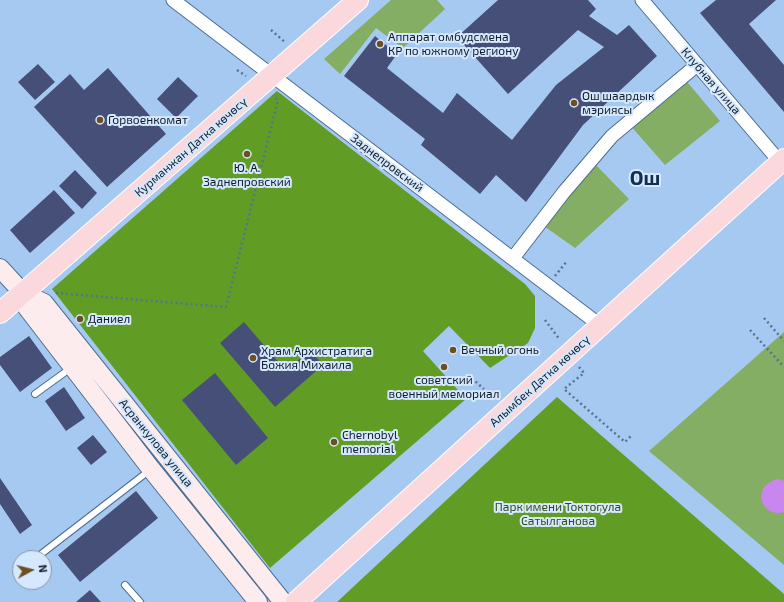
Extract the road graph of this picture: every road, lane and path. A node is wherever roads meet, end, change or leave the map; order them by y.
1 (172, 0) edge
2 (358, 0) edge
3 (642, 0) edge
4 (697, 64) junction
5 (273, 76) junction
6 (278, 100) dead end
7 (782, 161) edge
8 (513, 258) junction
9 (567, 261) dead end
10 (0, 268) edge
11 (548, 285) junction
12 (23, 293) junction
13 (55, 293) dead end
14 (0, 313) edge
15 (764, 318) dead end
16 (601, 326) junction
17 (750, 330) dead end
18 (784, 340) edge
19 (784, 367) edge
20 (64, 373) dead end
21 (468, 375) dead end
22 (484, 389) dead end
23 (564, 389) dead end
24 (35, 394) dead end
25 (632, 435) dead end
26 (151, 469) junction
27 (46, 550) edge
28 (125, 585) dead end
29 (140, 602) edge
30 (258, 602) edge
31 (283, 602) edge
32 (296, 602) edge

1 - 5 street, Заднепровский
2 - 5 main road, Курманжан Датка көчөсү
3 - 4 street, Клубная улица
4 - 7 street, Клубная улица
4 - 8 street
5 - 8 street, Заднепровский
5 - 12 main road, Курманжан Датка көчөсү
6 - 13 path
7 - 16 main road, Алымбек Датка көчөсү
8 - 11 street, Заднепровский
9 - 11 path
10 - 12 main road, Асранкулова улица
11 - 16 street, Заднепровский
12 - 14 main road, Курманжан Датка көчөсү
12 - 26 main road, Асранкулова улица
12 - 31 main road, Асранкулова улица
15 - 18 path
16 - 32 main road, Алымбек Датка көчөсү
17 - 19 path
20 - 24 lane
21 - 22 path
23 - 25 path
26 - 27 lane
26 - 30 main road, Асранкулова улица
28 - 29 lane

